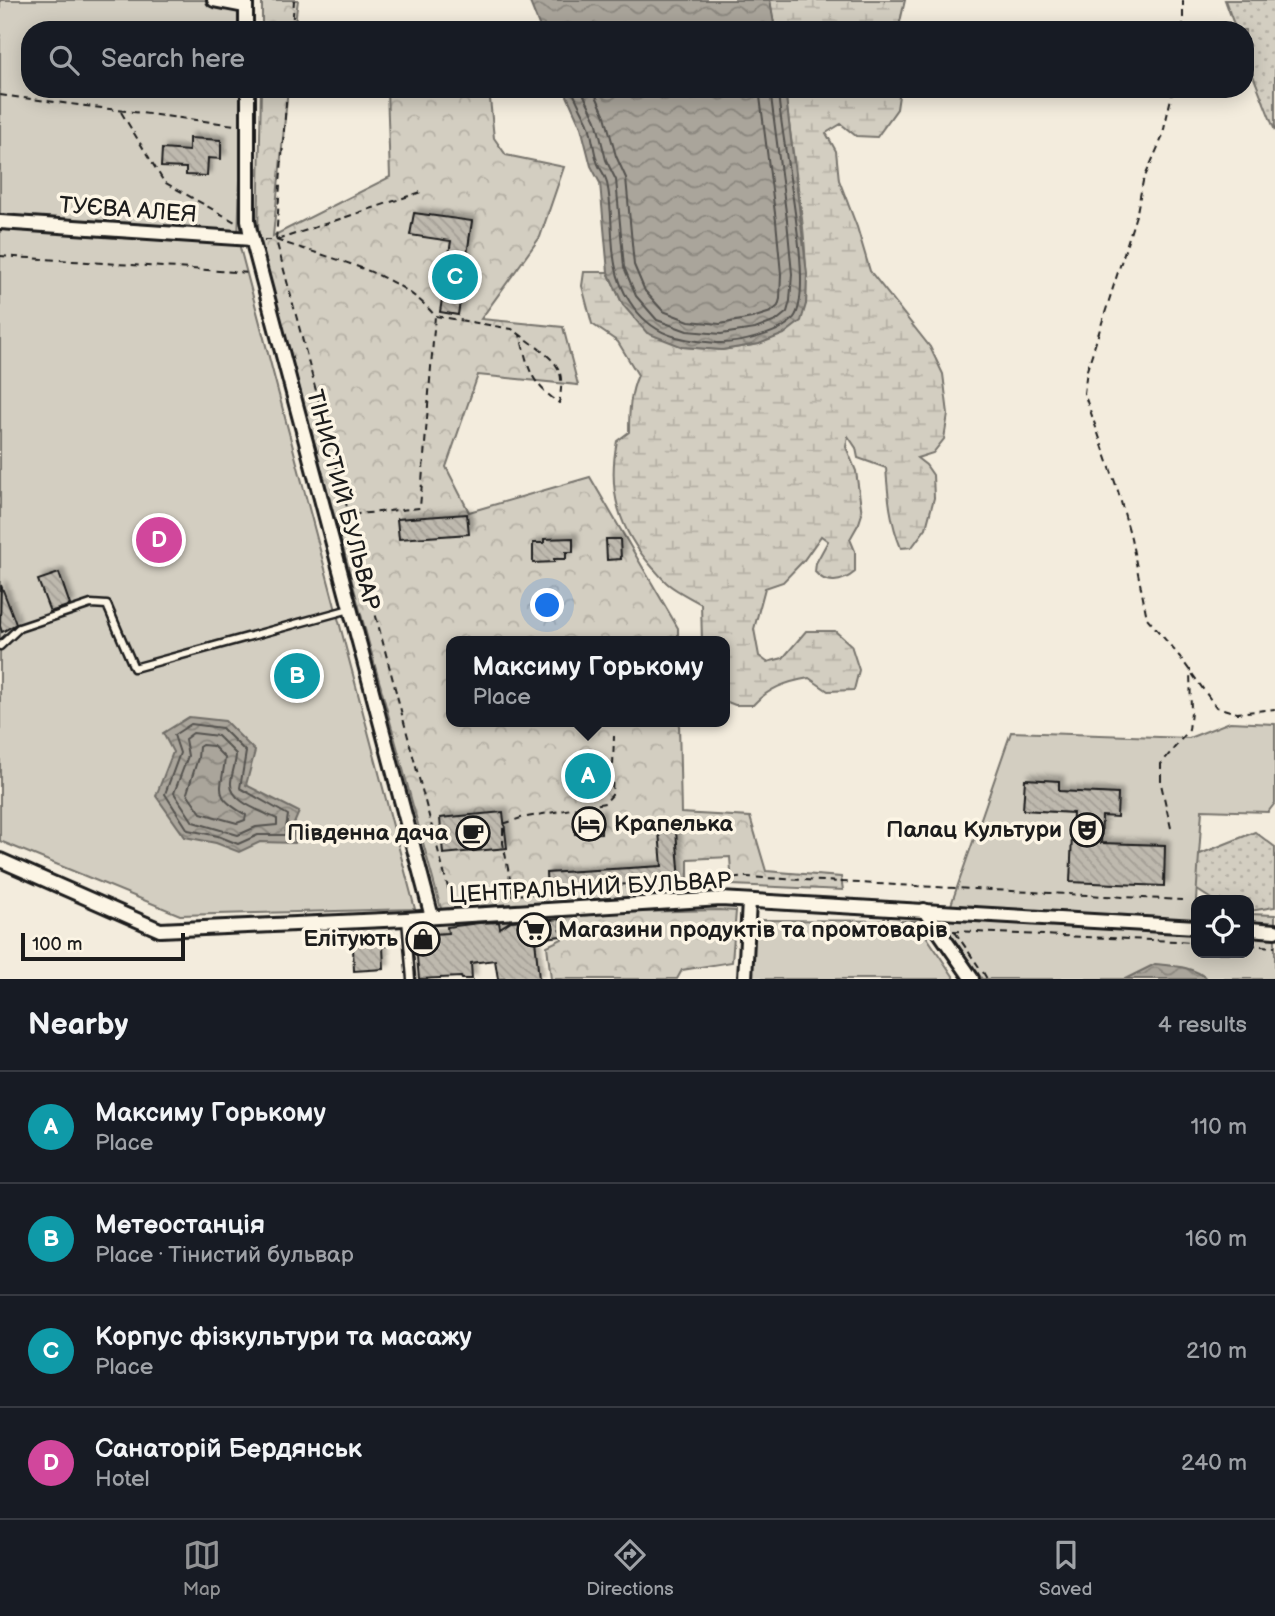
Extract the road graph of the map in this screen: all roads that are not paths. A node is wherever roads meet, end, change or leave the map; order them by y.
1 (214, 0) edge
2 (245, 3) edge
3 (246, 21) edge
4 (248, 98) edge
5 (0, 222) edge
6 (251, 235) junction
7 (350, 609) junction
8 (0, 646) edge
9 (0, 860) edge
10 (749, 901) junction
11 (924, 911) junction
12 (432, 917) junction
13 (407, 919) junction
14 (1191, 927) edge
15 (1254, 929) edge
16 (1275, 931) edge
17 (411, 979) edge
18 (745, 979) edge
19 (972, 979) edge

1 - 2 street
2 - 3 street
4 - 6 street, ТІНИСТИЙ БУЛЬВАР
5 - 6 street, ТУЄВА АЛЕЯ
6 - 7 street, ТІНИСТИЙ БУЛЬВАР
7 - 8 lane
7 - 12 street, ТІНИСТИЙ БУЛЬВАР
9 - 13 street, ЦЕНТРАЛЬНИЙ БУЛЬВАР
10 - 11 street, ЦЕНТРАЛЬНИЙ БУЛЬВАР
10 - 12 street, ЦЕНТРАЛЬНИЙ БУЛЬВАР
10 - 18 street
11 - 14 street, ЦЕНТРАЛЬНИЙ БУЛЬВАР
11 - 19 street
12 - 13 street, ЦЕНТРАЛЬНИЙ БУЛЬВАР
13 - 17 lane
15 - 16 street

